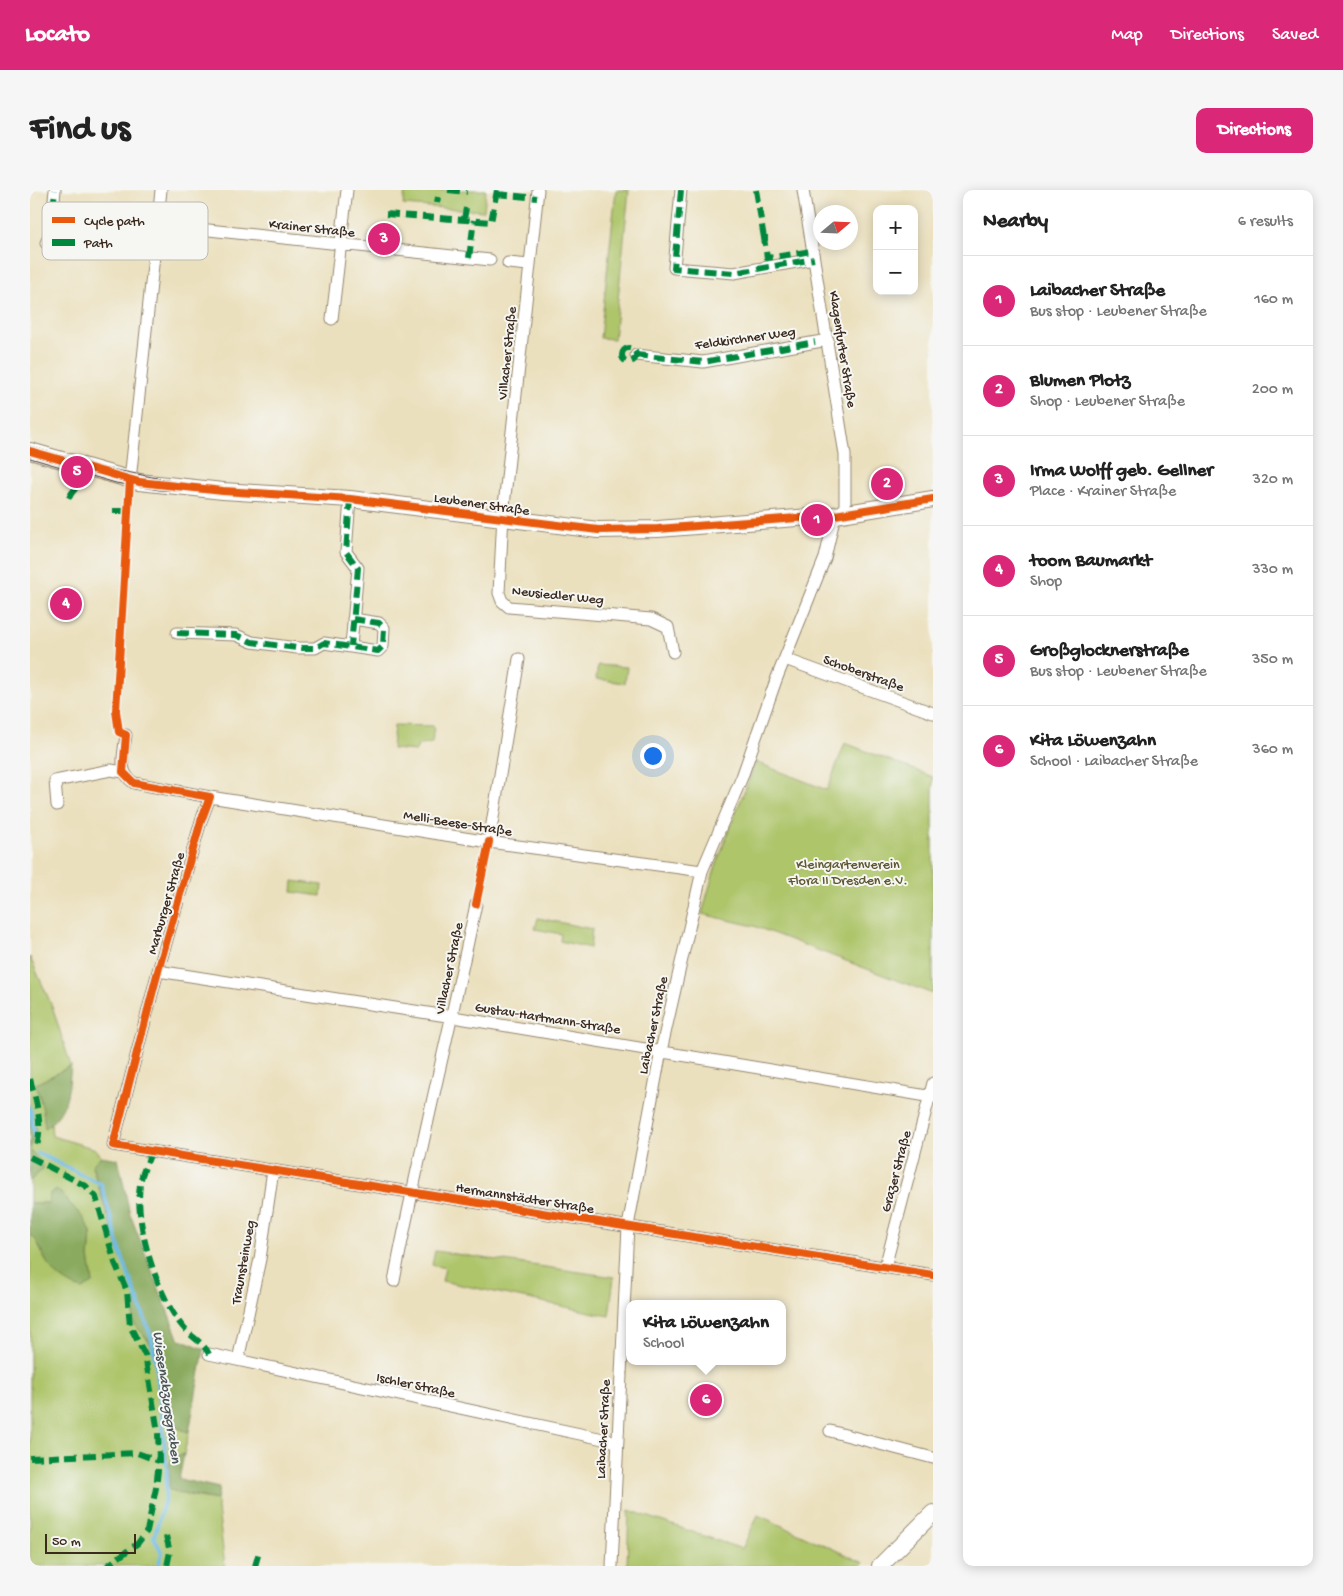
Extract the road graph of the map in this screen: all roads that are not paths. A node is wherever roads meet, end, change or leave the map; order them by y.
1 (346, 190) edge
2 (538, 190) edge
3 (681, 190) edge
4 (802, 190) edge
5 (208, 230) edge
6 (341, 245) junction
7 (814, 259) junction
8 (153, 260) edge
9 (490, 260) dead end
10 (508, 263) dead end
11 (529, 265) junction
12 (332, 319) dead end
13 (828, 340) junction
14 (636, 355) dead end
15 (30, 451) edge
16 (130, 480) junction
17 (350, 499) junction
18 (933, 499) edge
19 (840, 515) junction
20 (504, 518) junction
21 (353, 619) junction
22 (177, 633) dead end
23 (350, 646) junction
24 (674, 652) dead end
25 (518, 659) dead end
26 (785, 659) junction
27 (933, 713) edge
28 (126, 735) dead end
29 (123, 772) junction
30 (210, 797) junction
31 (57, 805) dead end
32 (489, 842) junction
33 (702, 871) junction
34 (476, 904) dead end
35 (158, 970) junction
36 (453, 1016) junction
37 (661, 1051) junction
38 (933, 1083) edge
39 (932, 1096) edge
40 (113, 1145) joint
41 (272, 1170) junction
42 (411, 1192) junction
43 (628, 1226) junction
44 (885, 1267) junction
45 (933, 1275) edge
46 (394, 1281) dead end
47 (209, 1354) dead end
48 (238, 1360) junction
49 (830, 1431) dead end
50 (617, 1442) junction
51 (933, 1458) edge
52 (933, 1513) edge
53 (612, 1566) edge
54 (880, 1566) edge

1 - 6 street
2 - 11 street, Villacher Straße
3 - 7 street
4 - 7 street, Klagenfurter Straße
5 - 6 street, Krainer Straße
6 - 9 street, Krainer Straße
6 - 12 street
7 - 13 street, Klagenfurter Straße
8 - 16 street
10 - 11 street
11 - 20 street, Villacher Straße
13 - 14 street, Feldkirchner Weg
13 - 19 street, Klagenfurter Straße
15 - 16 street, Leubener Straße
16 - 17 street, Leubener Straße
17 - 20 street, Leubener Straße
17 - 21 street
18 - 19 street, Leubener Straße
19 - 20 street, Leubener Straße
19 - 26 street, Laibacher Straße
20 - 24 street, Neusiedler Weg
21 - 23 street
21 - 23 street
22 - 23 street
25 - 32 street
26 - 27 street, Schoberstraße
26 - 33 street, Laibacher Straße
28 - 29 street
29 - 30 street
29 - 31 street
30 - 32 street, Melli-Beese-Straße
30 - 35 street, Marburger Straße
32 - 33 street, Melli-Beese-Straße
33 - 37 street, Laibacher Straße
34 - 36 street, Villacher Straße
35 - 36 street, Gustav-Hartmann-Straße
35 - 40 street, Marburger Straße
36 - 37 street, Gustav-Hartmann-Straße
36 - 42 street, Villacher Straße
37 - 39 street, Gustav-Hartmann-Straße
37 - 43 street, Laibacher Straße
38 - 39 street, Grazer Straße
39 - 44 street, Grazer Straße
40 - 41 street, Hermannstädter Straße
41 - 42 street, Hermannstädter Straße
41 - 48 street, Traunsteinweg
42 - 43 street, Hermannstädter Straße
42 - 46 street, Villacher Straße
43 - 44 street, Hermannstädter Straße
43 - 50 street, Laibacher Straße
44 - 45 street, Hermannstädter Straße
47 - 48 street, Ischler Straße
48 - 50 street, Ischler Straße
49 - 51 street
50 - 53 street, Laibacher Straße
52 - 54 street

